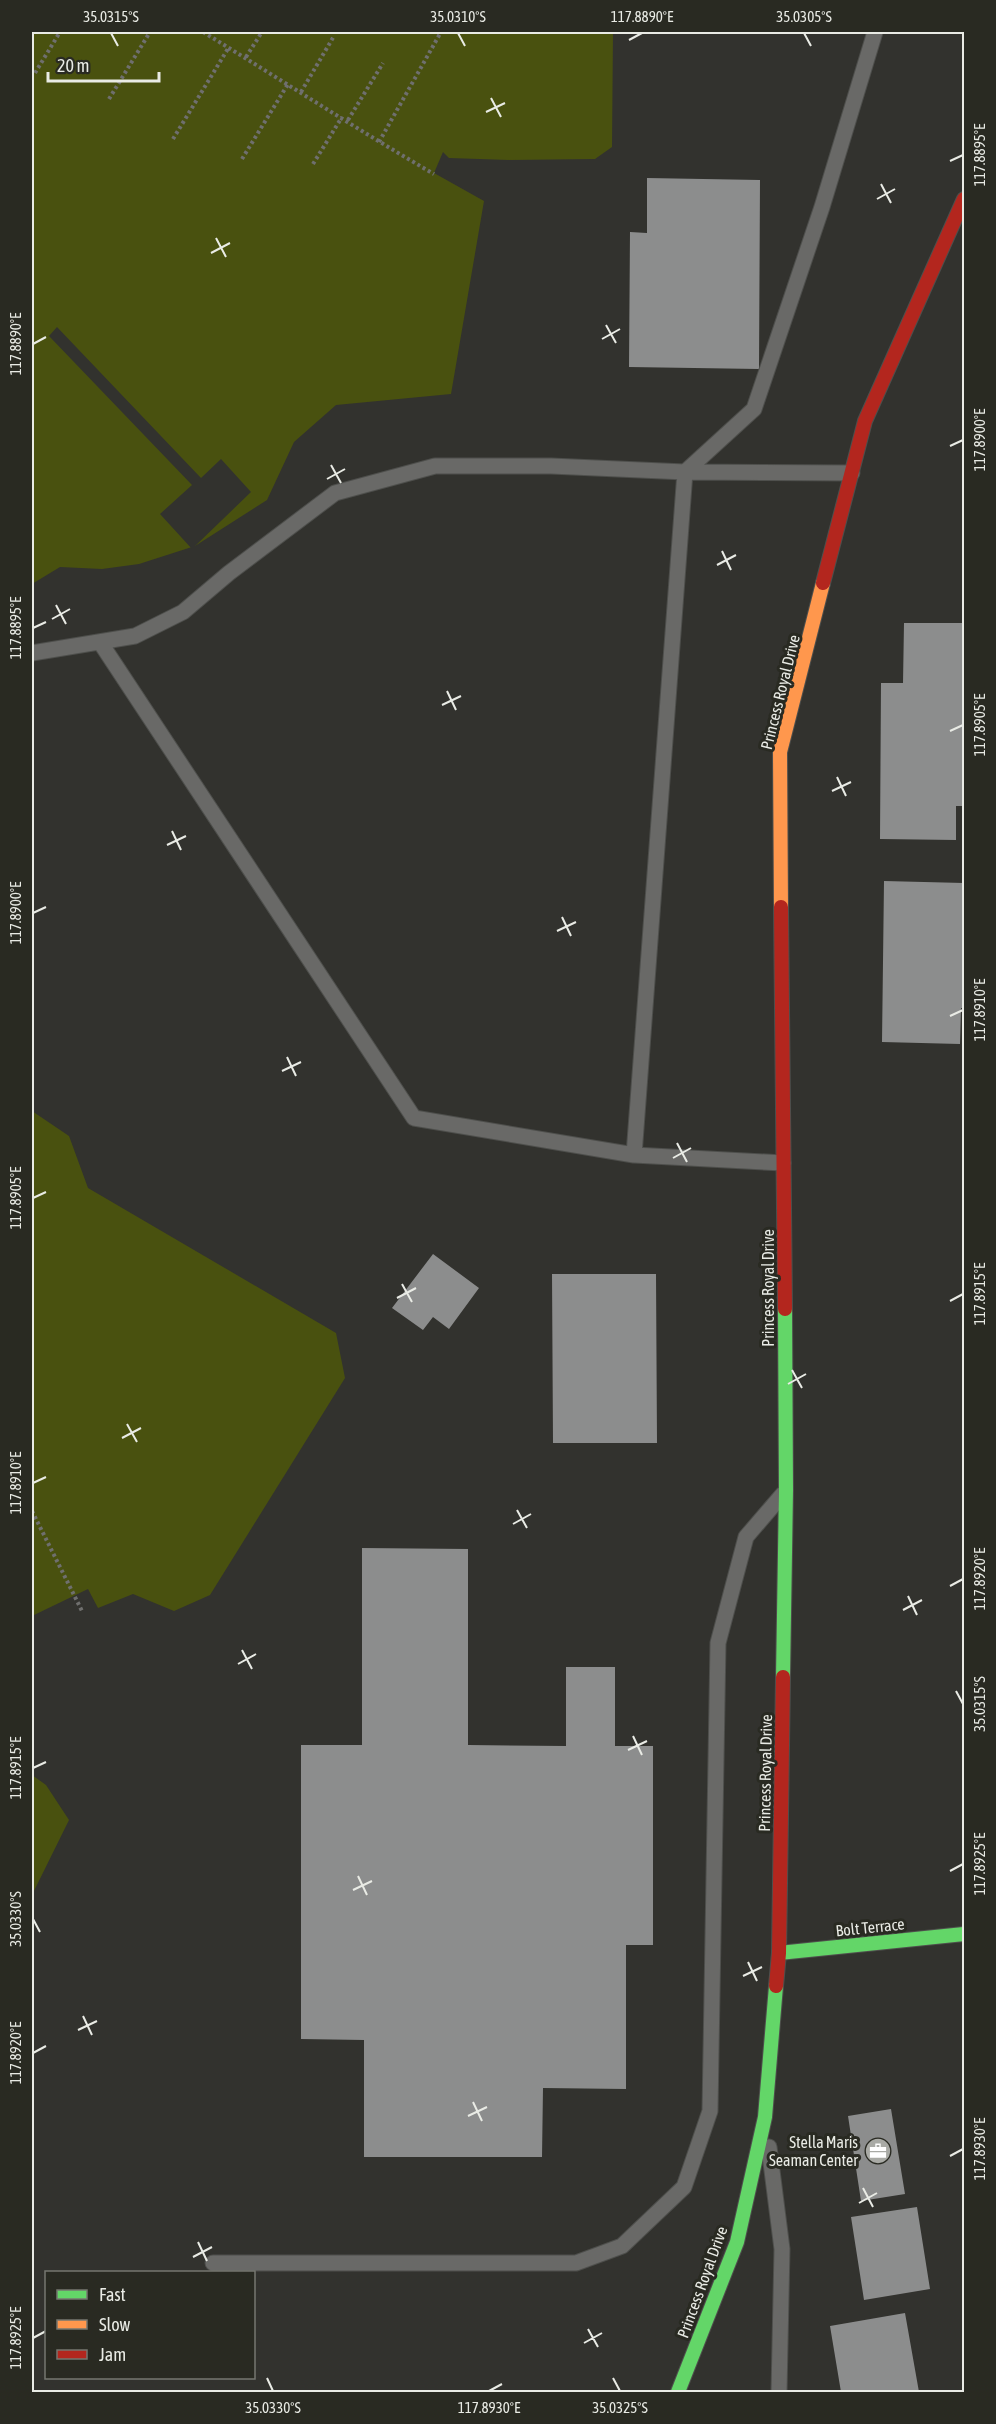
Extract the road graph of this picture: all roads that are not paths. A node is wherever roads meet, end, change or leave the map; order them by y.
1 (875, 32) edge
2 (964, 199) edge
3 (685, 472) junction
4 (852, 473) junction
5 (100, 642) junction
6 (32, 653) edge
7 (634, 1155) junction
8 (783, 1163) junction
9 (786, 1490) junction
10 (964, 1934) edge
11 (779, 1953) junction
12 (765, 2117) junction
13 (213, 2263) dead end
14 (678, 2392) edge
15 (779, 2392) edge

1 - 3 lane
2 - 4 main road, Princess Royal Drive
3 - 4 lane
3 - 5 lane
3 - 7 lane
4 - 8 main road, Princess Royal Drive
5 - 6 lane
5 - 7 lane
7 - 8 lane
8 - 9 main road, Princess Royal Drive
9 - 11 main road, Princess Royal Drive
9 - 13 lane
10 - 11 main road, Bolt Terrace
11 - 12 main road, Princess Royal Drive
12 - 14 main road, Princess Royal Drive
12 - 15 lane

